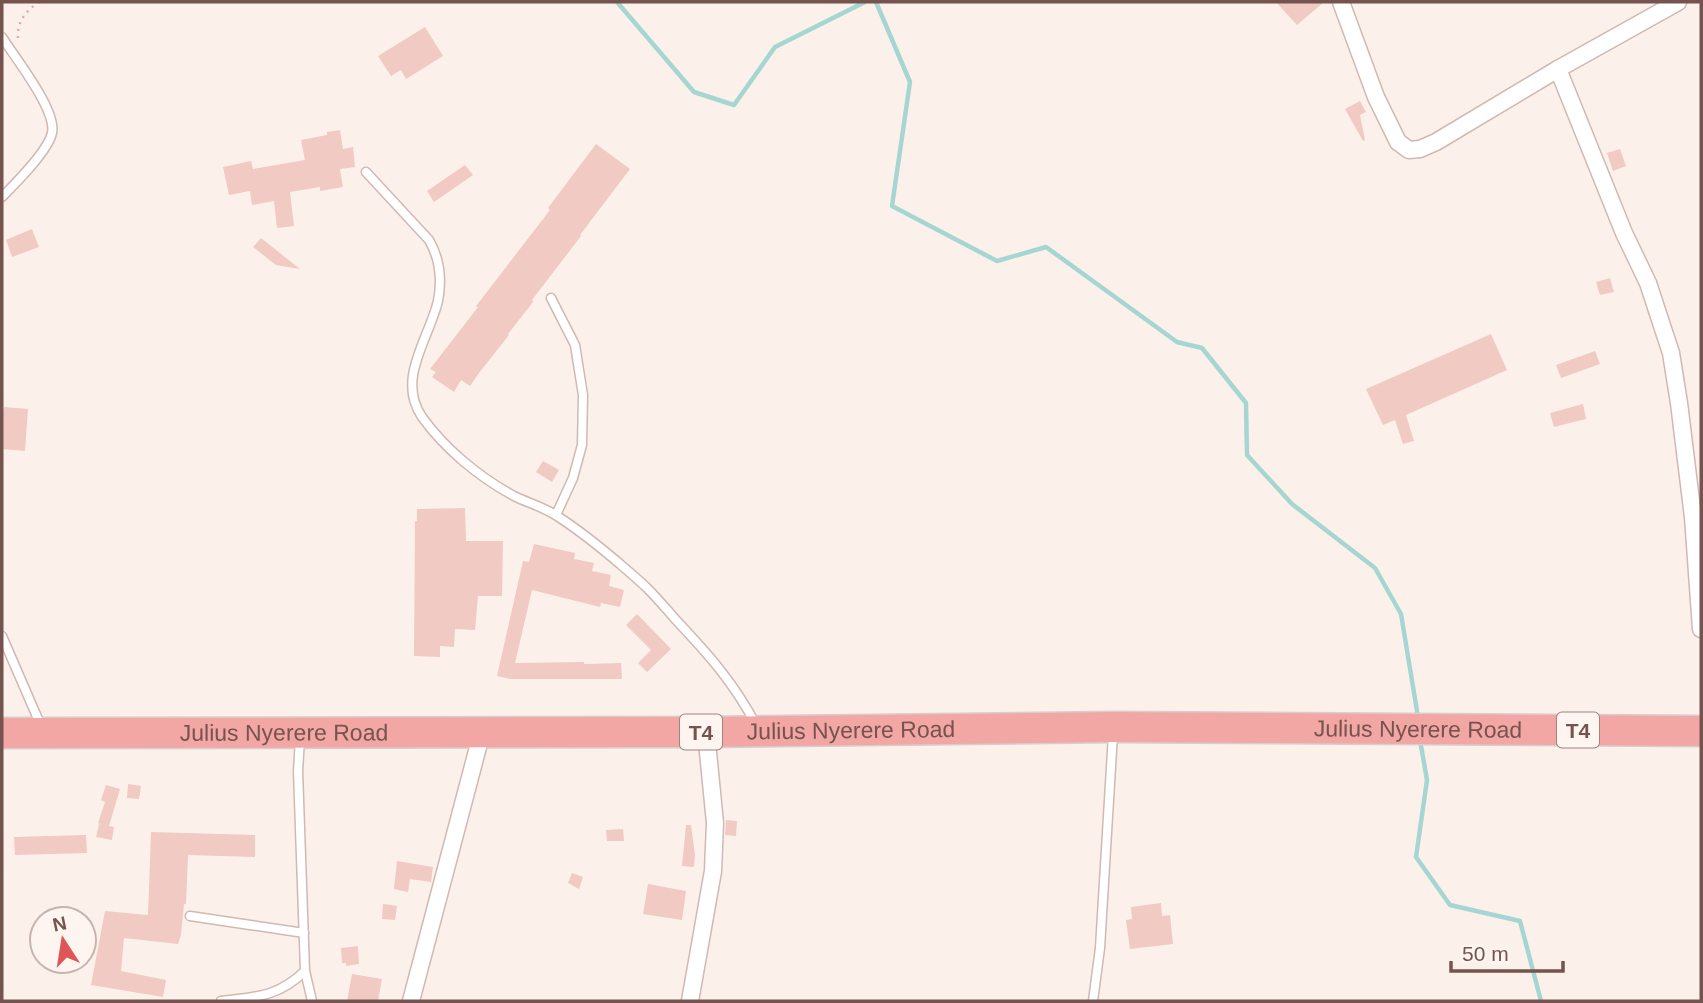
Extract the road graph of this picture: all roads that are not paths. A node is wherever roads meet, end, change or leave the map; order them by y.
1 (1341, 2) edge
2 (1678, 2) edge
3 (2, 37) edge
4 (1558, 69) junction
5 (366, 172) dead end
6 (2, 197) edge
7 (551, 298) dead end
8 (556, 515) junction
9 (1701, 629) edge
10 (2, 636) edge
11 (1113, 727) junction
12 (758, 731) junction
13 (1701, 731) edge
14 (44, 732) junction
15 (300, 732) junction
16 (482, 732) junction
17 (706, 732) junction
18 (2, 733) edge
19 (190, 916) dead end
20 (304, 933) junction
21 (305, 971) junction
22 (221, 1001) edge
23 (312, 1001) edge
24 (411, 1001) edge
25 (690, 1001) edge
26 (1093, 1001) edge

1 - 4 street
2 - 4 street
3 - 6 lane
4 - 9 street
5 - 8 lane
7 - 8 lane
8 - 12 lane
10 - 14 lane
11 - 12 highway, Julius Nyerere Road / T4
11 - 13 highway, Julius Nyerere Road / T4
11 - 26 lane
12 - 17 highway, Julius Nyerere Road / T4
14 - 15 highway, Julius Nyerere Road / T4
14 - 18 highway, Julius Nyerere Road / T4
15 - 16 highway, Julius Nyerere Road / T4
15 - 20 lane
16 - 17 highway, Julius Nyerere Road / T4
16 - 24 street
17 - 25 street
19 - 20 lane
20 - 21 lane
21 - 22 lane
21 - 23 lane

